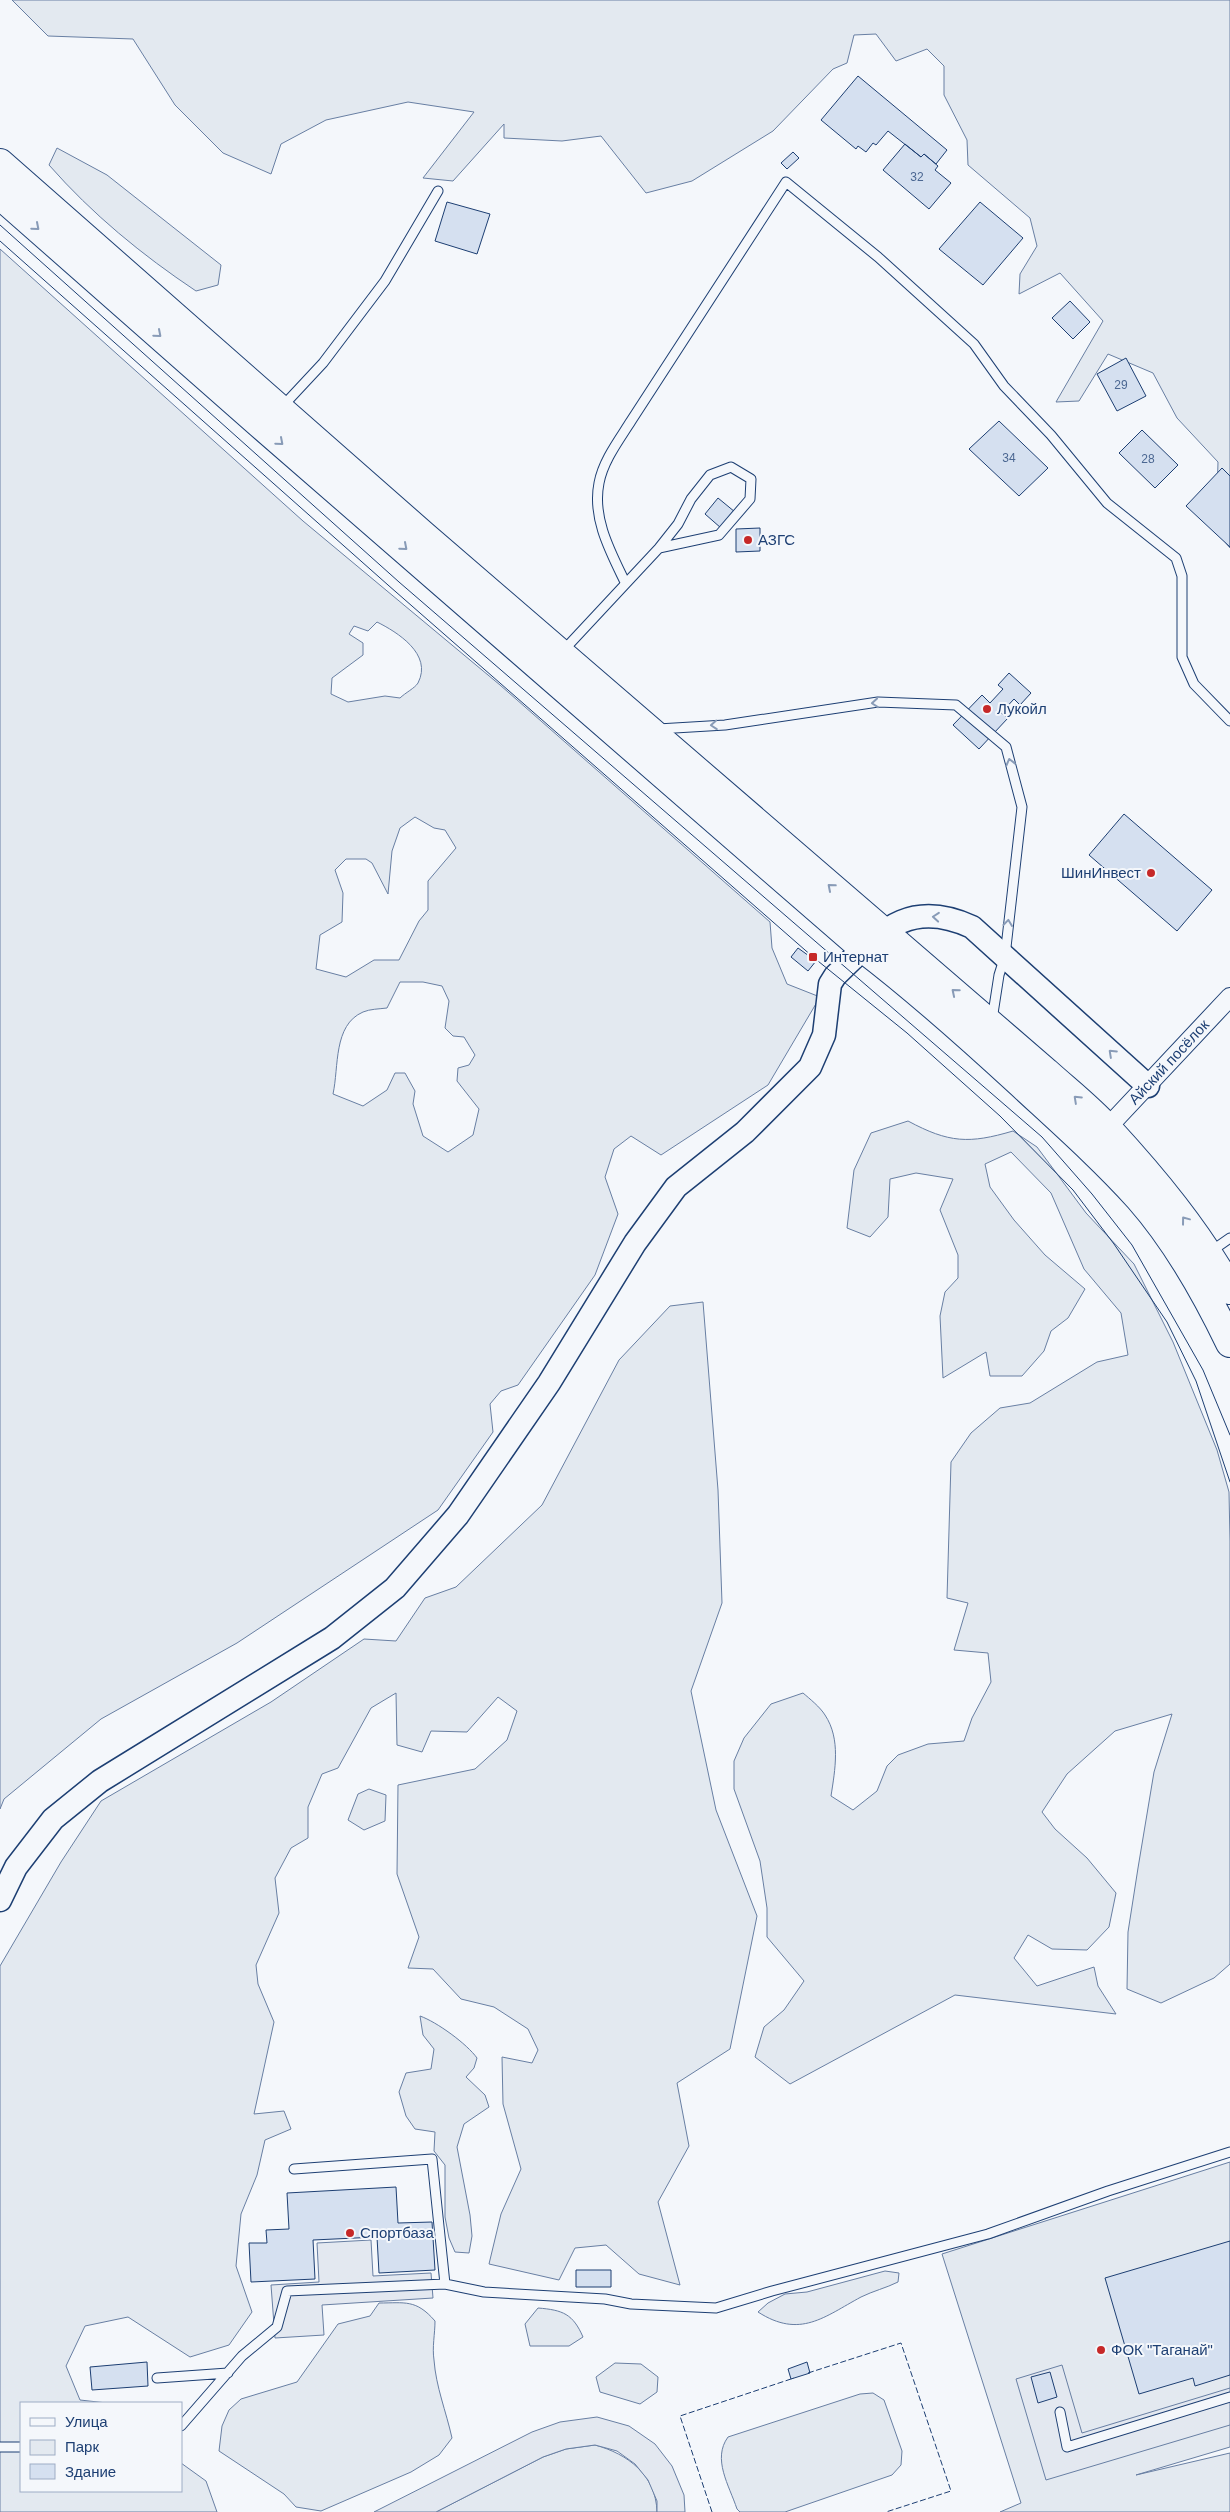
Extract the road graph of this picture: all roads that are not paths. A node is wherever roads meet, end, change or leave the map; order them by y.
1 (0, 163) edge
2 (438, 191) dead end
3 (0, 194) edge
4 (280, 408) junction
5 (659, 548) junction
6 (625, 582) junction
7 (562, 652) junction
8 (1230, 721) edge
9 (651, 729) junction
10 (883, 933) junction
11 (1004, 956) junction
12 (1230, 997) edge
13 (991, 1022) junction
14 (1148, 1086) junction
15 (1107, 1128) junction
16 (1219, 1246) edge
17 (1230, 1290) edge
18 (1230, 1343) edge
19 (0, 1900) edge
20 (1230, 2152) edge
21 (294, 2169) dead end
22 (445, 2284) junction
23 (228, 2373) junction
24 (157, 2378) dead end
25 (1230, 2396) edge
26 (1060, 2412) dead end
27 (182, 2425) edge
28 (0, 2447) edge
29 (20, 2447) edge

1 - 4 main road
2 - 4 lane
3 -> 10 main road
4 - 7 main road
5 - 5 lane
5 - 6 lane
6 - 7 lane
6 - 8 lane
7 - 9 main road
10 -> 9 main road
11 -> 9 lane
11 -> 10 street
13 -> 10 main road
10 - 18 main road
10 - 19 street
11 - 13 lane
14 -> 11 street
12 - 14 street, Айский посёлок
15 -> 13 main road
14 - 15 street, Айский посёлок
16 -> 15 main road
16 - 17 main road
20 - 22 lane
21 - 22 lane
22 - 23 lane
23 - 24 lane
23 - 27 lane
25 - 26 lane
28 - 29 lane

